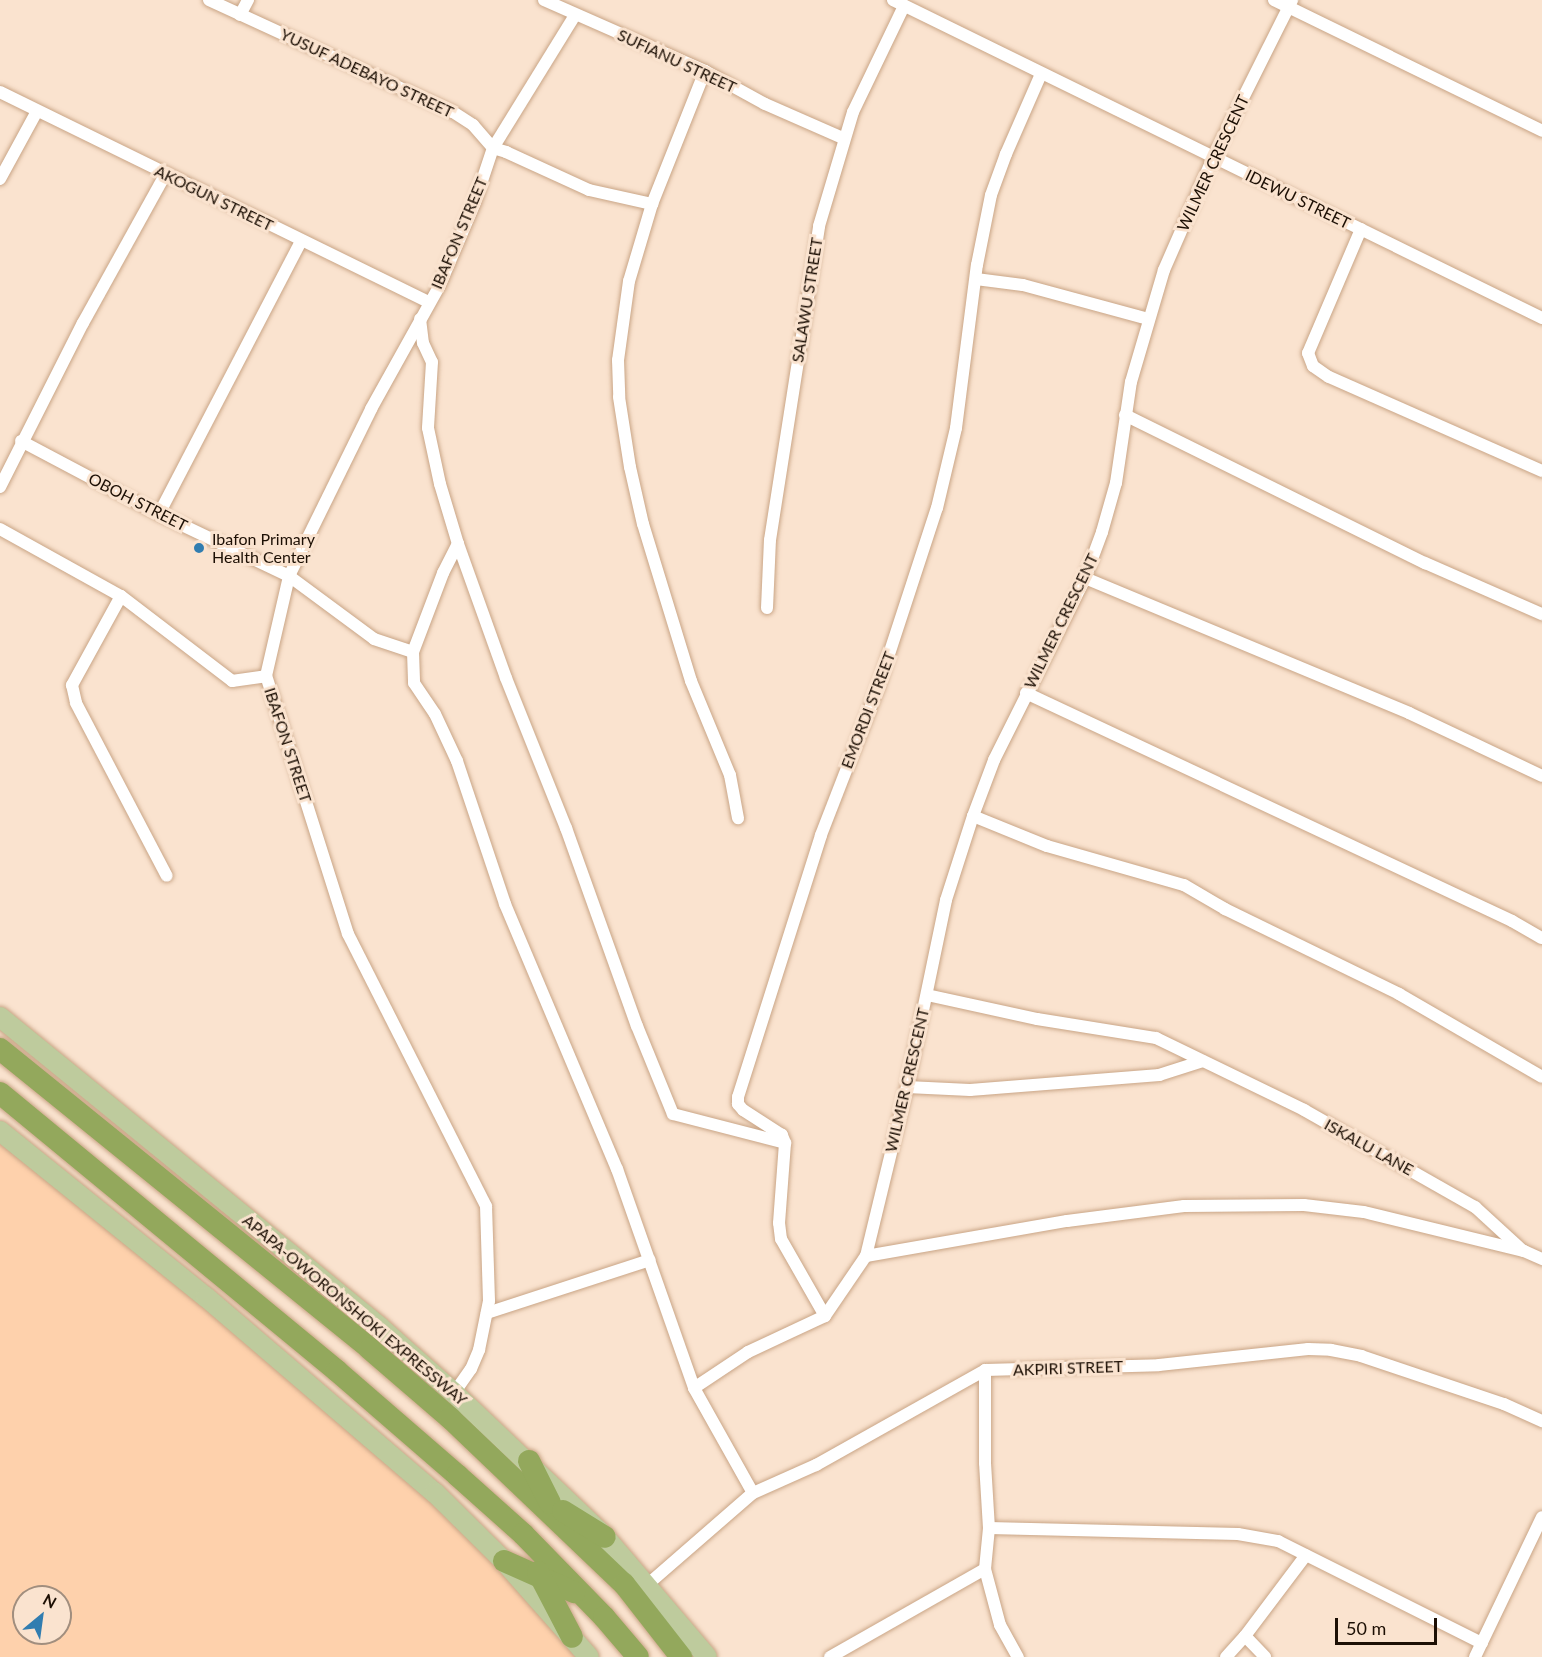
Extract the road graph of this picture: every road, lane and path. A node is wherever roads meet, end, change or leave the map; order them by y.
1 (209, 0) edge
2 (248, 0) edge
3 (544, 0) edge
4 (1274, 0) edge
5 (898, 3) edge
6 (1290, 4) edge
7 (240, 15) junction
8 (575, 15) junction
9 (705, 71) junction
10 (1041, 74) junction
11 (0, 92) edge
12 (37, 111) junction
13 (1542, 131) edge
14 (843, 138) junction
15 (493, 148) junction
16 (1213, 158) junction
17 (166, 174) junction
18 (0, 179) edge
19 (652, 204) junction
20 (1361, 229) junction
21 (301, 241) junction
22 (976, 279) junction
23 (429, 302) junction
24 (1542, 318) edge
25 (420, 319) junction
26 (1148, 319) junction
27 (1125, 415) junction
28 (21, 441) junction
29 (1542, 471) edge
30 (0, 487) edge
31 (159, 514) junction
32 (0, 529) edge
33 (458, 544) junction
34 (289, 576) junction
35 (1085, 578) junction
36 (121, 596) junction
37 (766, 608) dead end
38 (1542, 614) edge
39 (413, 652) junction
40 (266, 676) junction
41 (1026, 693) junction
42 (1542, 776) edge
43 (973, 816) junction
44 (738, 818) dead end
45 (167, 876) dead end
46 (1542, 938) edge
47 (927, 995) junction
48 (0, 1017) edge
49 (0, 1050) edge
50 (1203, 1062) junction
51 (1542, 1077) edge
52 (907, 1087) junction
53 (0, 1093) edge
54 (0, 1131) edge
55 (785, 1143) junction
56 (1524, 1251) junction
57 (866, 1256) junction
58 (1542, 1259) edge
59 (650, 1260) junction
60 (487, 1313) junction
61 (825, 1316) junction
62 (985, 1370) junction
63 (694, 1388) junction
64 (454, 1393) junction
65 (1542, 1421) edge
66 (522, 1469) junction
67 (753, 1493) junction
68 (1542, 1517) edge
69 (989, 1528) junction
70 (523, 1534) junction
71 (596, 1541) junction
72 (1306, 1556) junction
73 (504, 1561) junction
74 (985, 1569) junction
75 (541, 1578) junction
76 (647, 1585) junction
77 (604, 1617) junction
78 (1245, 1636) junction
79 (572, 1637) junction
80 (1482, 1643) junction
81 (589, 1657) edge
82 (638, 1657) edge
83 (681, 1657) edge
84 (707, 1657) edge
85 (830, 1657) edge
86 (1018, 1657) edge
87 (1226, 1657) edge
88 (1265, 1657) edge
89 (1475, 1657) edge

1 - 7 street, YUSUF ADEBAYO STREET
2 - 7 street
3 - 8 street, SUFIANU STREET
4 - 6 street
5 - 10 street, IDEWU STREET
5 - 14 street, SALAWU STREET
6 - 13 street
6 - 16 street, WILMER CRESCENT
7 - 15 street, YUSUF ADEBAYO STREET
8 - 9 street, SUFIANU STREET
8 - 15 street, IBAFON STREET
9 - 14 street, SUFIANU STREET
9 - 19 street
10 - 16 street, IDEWU STREET
10 - 22 street, EMORDI STREET
11 - 12 street, AKOGUN STREET
12 - 17 street, AKOGUN STREET
12 - 18 street
14 - 37 street, SALAWU STREET
15 - 19 street, YUSUF ADEBAYO STREET
15 - 23 street, IBAFON STREET
16 - 20 street, IDEWU STREET
16 - 26 street, WILMER CRESCENT
17 - 21 street, AKOGUN STREET
17 - 28 street
19 - 44 street
20 - 24 street, IDEWU STREET
20 - 29 street
21 - 23 street, AKOGUN STREET
21 - 31 street
22 - 26 street
22 - 55 street, EMORDI STREET
23 - 25 street, IBAFON STREET
25 - 33 street
25 - 34 street, IBAFON STREET
26 - 27 street, WILMER CRESCENT
27 - 35 street, WILMER CRESCENT
27 - 38 street
28 - 30 street
28 - 31 street, OBOH STREET
31 - 34 street, OBOH STREET
32 - 36 street
33 - 39 street
33 - 55 street
34 - 39 street, OBOH STREET
34 - 40 street, IBAFON STREET
35 - 41 street, WILMER CRESCENT
35 - 42 street
36 - 40 street
36 - 45 street
39 - 59 street
40 - 60 street, IBAFON STREET
41 - 43 street, WILMER CRESCENT
41 - 46 street
43 - 47 street, WILMER CRESCENT
43 - 51 street
47 - 50 street, ISKALU LANE
47 - 52 street, WILMER CRESCENT
48 - 64 main road, APAPA-OWORONSHOKI EXPRESSWAY
49 - 66 highway, APAPA-OWORONSHOKI EXPRESSWAY
50 - 52 street
50 - 56 street, ISKALU LANE
52 - 57 street, WILMER CRESCENT
53 - 70 highway
54 - 73 main road
55 - 61 street
56 - 57 street
56 - 58 street
57 - 61 street
59 - 60 street
59 - 63 street
60 - 64 street, IBAFON STREET
61 - 63 street
62 - 65 street, AKPIRI STREET
62 - 67 street, AKPIRI STREET
62 - 69 street
63 - 67 street
64 - 66 main road, APAPA-OWORONSHOKI EXPRESSWAY
66 - 71 highway, APAPA-OWORONSHOKI EXPRESSWAY
66 - 71 highway
67 - 76 street, AKPIRI STREET
68 - 80 street
69 - 72 street
69 - 74 street
70 - 75 highway
70 - 77 highway
71 - 76 main road, APAPA-OWORONSHOKI EXPRESSWAY
71 - 83 highway, APAPA-OWORONSHOKI EXPRESSWAY
72 - 78 street
72 - 80 street
73 - 75 highway
73 - 79 main road
74 - 85 street
74 - 86 street
75 - 77 highway
75 - 79 highway
76 - 84 main road, APAPA-OWORONSHOKI EXPRESSWAY
77 - 82 highway
78 - 87 street
78 - 88 street
79 - 81 main road
80 - 89 street

